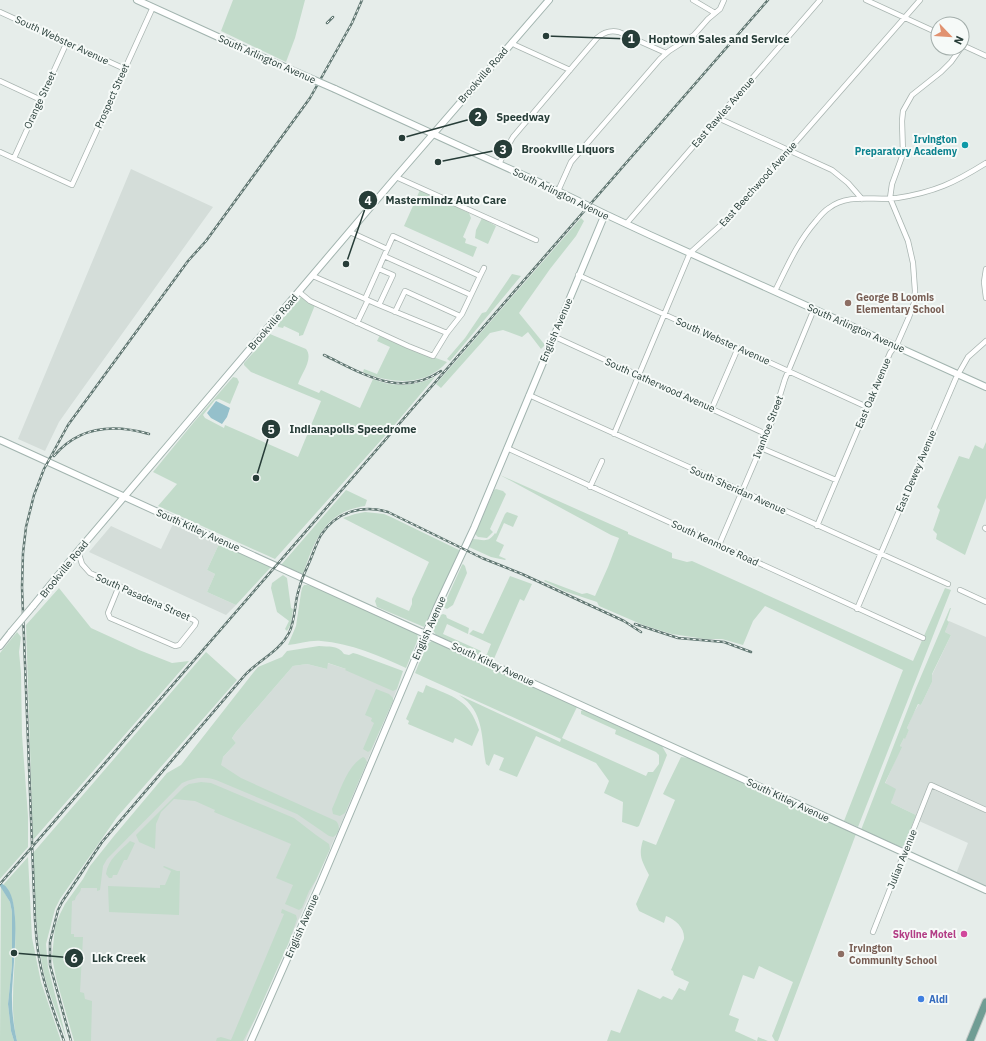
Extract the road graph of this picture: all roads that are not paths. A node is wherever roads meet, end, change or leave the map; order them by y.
1 (137, 0) edge
2 (548, 0) edge
3 (693, 0) edge
4 (724, 0) edge
5 (820, 0) edge
6 (866, 0) edge
7 (920, 0) edge
8 (153, 7) junction
9 (0, 12) edge
10 (715, 13) junction
11 (905, 18) junction
12 (930, 30) edge
13 (67, 42) junction
14 (512, 42) junction
15 (970, 49) edge
16 (666, 53) junction
17 (954, 56) edge
18 (986, 56) edge
19 (125, 69) junction
20 (570, 70) junction
21 (0, 82) edge
22 (41, 100) junction
23 (718, 118) junction
24 (433, 134) junction
25 (788, 151) junction
26 (0, 152) edge
27 (14, 158) junction
28 (986, 163) edge
29 (500, 164) junction
30 (396, 177) junction
31 (558, 191) junction
32 (862, 199) junction
33 (891, 199) junction
34 (605, 214) junction
35 (626, 224) junction
36 (350, 232) junction
37 (536, 240) dead end
38 (387, 249) junction
39 (690, 253) junction
40 (384, 256) junction
41 (484, 268) dead end
42 (378, 269) junction
43 (986, 269) edge
44 (578, 275) junction
45 (313, 276) junction
46 (480, 276) junction
47 (775, 291) junction
48 (299, 292) junction
49 (471, 295) junction
50 (986, 298) edge
51 (366, 300) junction
52 (379, 305) junction
53 (814, 309) junction
54 (395, 312) junction
55 (664, 314) junction
56 (460, 316) junction
57 (357, 323) junction
58 (447, 334) junction
59 (553, 336) junction
60 (986, 341) edge
61 (895, 345) junction
62 (738, 348) junction
63 (788, 371) junction
64 (958, 374) junction
65 (638, 375) junction
66 (986, 386) edge
67 (529, 395) junction
68 (867, 407) junction
69 (712, 408) junction
70 (614, 434) junction
71 (766, 434) junction
72 (0, 440) edge
73 (507, 448) junction
74 (761, 448) junction
75 (602, 461) dead end
76 (836, 480) junction
77 (590, 486) junction
78 (742, 492) junction
79 (124, 497) junction
80 (817, 526) junction
81 (719, 545) junction
82 (78, 551) junction
83 (881, 554) junction
84 (948, 584) dead end
85 (119, 586) junction
86 (960, 590) dead end
87 (986, 602) edge
88 (857, 609) junction
89 (426, 634) junction
90 (923, 638) dead end
91 (0, 646) edge
92 (986, 810) edge
93 (904, 853) junction
94 (986, 890) edge
95 (873, 932) dead end
96 (986, 1002) edge
97 (984, 1015) edge
98 (251, 1041) edge
99 (970, 1041) edge

1 - 8 street, South Arlington Avenue
2 - 14 street, Brookville Road
3 - 10 street
4 - 10 street
5 - 23 street, East Rawles Avenue
6 - 11 street
7 - 11 street, East Beechwood Avenue
8 - 19 street, Prospect Street
8 - 24 street, South Arlington Avenue, bridge
9 - 13 street, South Webster Avenue
10 - 16 street
11 - 12 street
11 - 25 street, East Beechwood Avenue
13 - 19 street, South Webster Avenue
13 - 22 street, Orange Street
14 - 20 street
14 - 24 street, Brookville Road
15 - 18 street
16 - 20 street
16 - 31 street
17 - 33 street, East Oak Avenue
19 - 27 street, Prospect Street
20 - 29 street
21 - 22 street
22 - 27 street, Orange Street
23 - 25 street
23 - 35 street, East Rawles Avenue
24 - 29 street, South Arlington Avenue
24 - 30 street, Brookville Road
25 - 32 street
25 - 39 street, East Beechwood Avenue
26 - 27 street
28 - 33 street
29 - 31 street, South Arlington Avenue
30 - 36 street, Brookville Road
30 - 37 street
31 - 34 street, South Arlington Avenue
32 - 33 street
32 - 47 street
33 - 61 street, East Oak Avenue
34 - 35 street, South Arlington Avenue
34 - 44 street, English Avenue
35 - 39 street, South Arlington Avenue
36 - 38 street
36 - 45 street, Brookville Road
38 - 40 street
38 - 46 street
39 - 47 street, South Arlington Avenue
39 - 55 street, East Beechwood Avenue
40 - 42 street
40 - 49 street
41 - 46 street
42 - 51 street
42 - 52 street
43 - 50 street
44 - 55 street, South Webster Avenue
44 - 59 street, English Avenue
45 - 48 street, Brookville Road
45 - 51 street
46 - 49 street
47 - 53 street, South Arlington Avenue
48 - 57 street
48 - 79 street, Brookville Road
49 - 56 street
51 - 52 street
51 - 57 street
52 - 54 street
53 - 61 street, South Arlington Avenue
53 - 63 street, Ivanhoe Street
54 - 56 street
54 - 58 street
55 - 62 street, South Webster Avenue
55 - 65 street, East Beechwood Avenue
56 - 58 street
57 - 58 street
59 - 65 street, South Catherwood Avenue
59 - 67 street, English Avenue
60 - 64 street, East Dewey Avenue
61 - 64 street, South Arlington Avenue
61 - 68 street, East Oak Avenue
62 - 63 street, South Webster Avenue
62 - 69 street
63 - 68 street, South Webster Avenue
63 - 71 street, Ivanhoe Street
64 - 66 street, South Arlington Avenue
64 - 83 street, East Dewey Avenue
65 - 69 street, South Catherwood Avenue
65 - 70 street, East Beechwood Avenue
67 - 70 street, South Sheridan Avenue
67 - 73 street, English Avenue
68 - 76 street, East Oak Avenue
69 - 71 street, South Catherwood Avenue
70 - 78 street, South Sheridan Avenue
71 - 74 street, Ivanhoe Street
72 - 79 street, South Kitley Avenue
73 - 77 street, South Kenmore Road
73 - 89 street, English Avenue
74 - 76 street
74 - 78 street, Ivanhoe Street
75 - 77 street
76 - 80 street, East Oak Avenue
77 - 81 street, South Kenmore Road
78 - 80 street, South Sheridan Avenue
78 - 81 street, Ivanhoe Street
79 - 82 street, Brookville Road
79 - 89 street, South Kitley Avenue
80 - 83 street, South Sheridan Avenue
81 - 88 street, South Kenmore Road
82 - 85 street, South Pasadena Street
82 - 91 street, Brookville Road, bridge
83 - 84 street, South Sheridan Avenue
83 - 88 street, East Dewey Avenue
85 - 85 street, South Pasadena Street
86 - 87 street
88 - 90 street, South Kenmore Road
89 - 93 street, South Kitley Avenue
89 - 98 street, English Avenue
92 - 93 street, Julian Avenue
93 - 94 street, South Kitley Avenue
93 - 95 street, Julian Avenue
96 - 97 main road
97 - 99 main road

